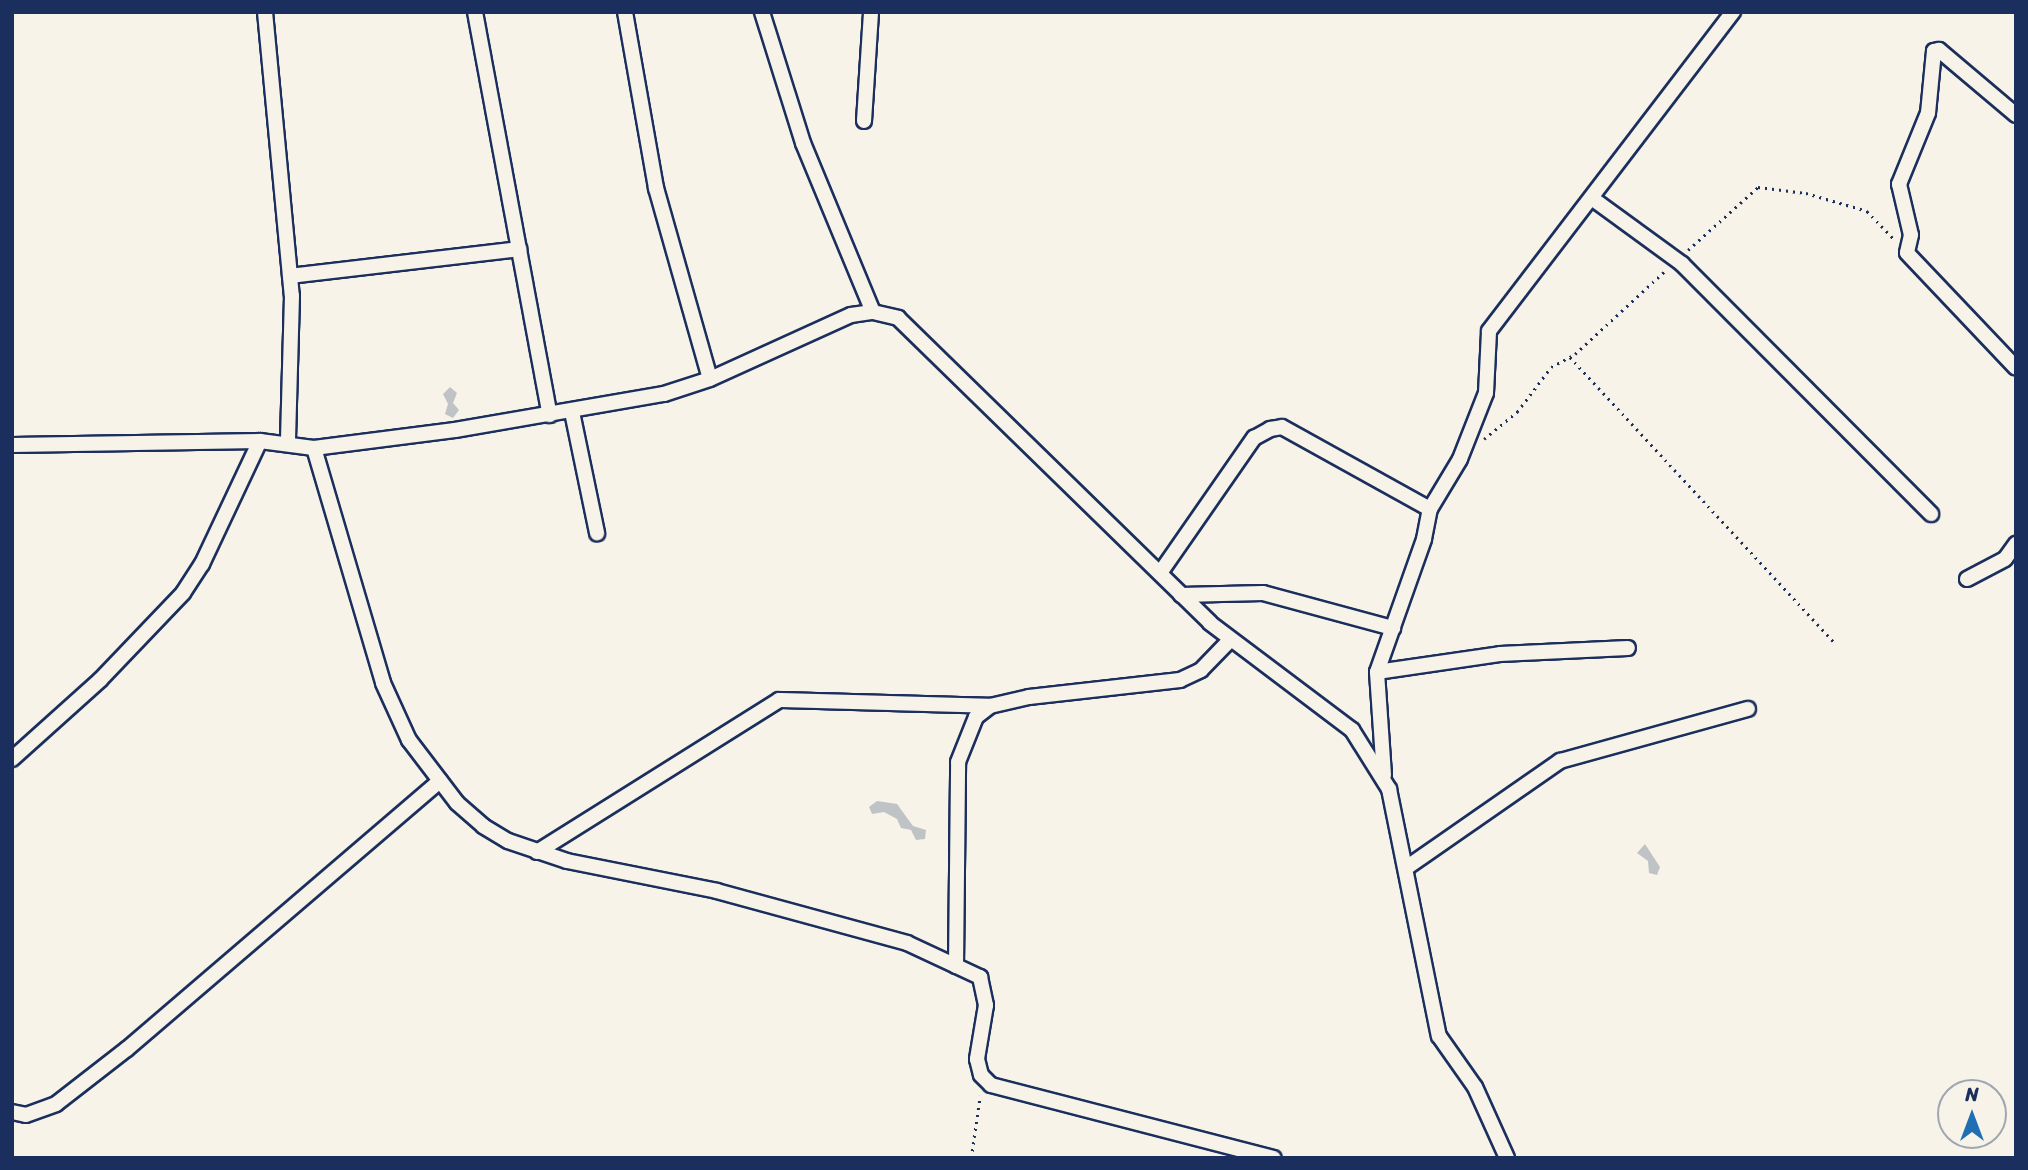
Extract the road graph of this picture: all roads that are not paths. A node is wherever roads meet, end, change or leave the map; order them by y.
1 (265, 12) edge
2 (475, 12) edge
3 (625, 12) edge
4 (762, 12) edge
5 (871, 12) edge
6 (1733, 12) edge
7 (2016, 116) edge
8 (864, 121) dead end
9 (1593, 199) junction
10 (519, 249) junction
11 (290, 276) junction
12 (873, 312) junction
13 (2016, 368) edge
14 (710, 379) junction
15 (572, 412) junction
16 (550, 415) junction
17 (260, 441) junction
18 (288, 442) junction
19 (12, 445) edge
20 (314, 448) junction
21 (1430, 509) junction
22 (1931, 513) dead end
23 (597, 533) dead end
24 (2016, 544) edge
25 (1160, 573) junction
26 (1967, 579) dead end
27 (1181, 594) junction
28 (1393, 628) junction
29 (1230, 640) junction
30 (1628, 648) dead end
31 (1377, 672) junction
32 (990, 706) junction
33 (1748, 709) dead end
34 (12, 759) edge
35 (1384, 775) junction
36 (440, 781) junction
37 (537, 852) junction
38 (1406, 868) junction
39 (956, 966) junction
40 (12, 1112) edge
41 (1274, 1158) edge
42 (1507, 1158) edge

1 - 11 street
2 - 10 street
3 - 14 street
4 - 12 street
5 - 8 street
6 - 9 street
7 - 13 street
9 - 21 street
9 - 22 street
10 - 11 street
10 - 16 street
11 - 18 street
12 - 14 street
12 - 25 street
14 - 15 street
15 - 16 street
15 - 23 street
16 - 20 street
17 - 18 street
17 - 19 street
17 - 34 street
18 - 20 street
20 - 36 street
21 - 25 street
21 - 28 street
24 - 26 street
25 - 27 street
27 - 28 street
27 - 29 street
28 - 31 street
29 - 32 street
29 - 35 street
30 - 31 street
31 - 35 street
32 - 37 street
32 - 39 street
33 - 38 street
35 - 38 street
36 - 37 street
36 - 40 street
37 - 39 street
38 - 42 street
39 - 41 street

